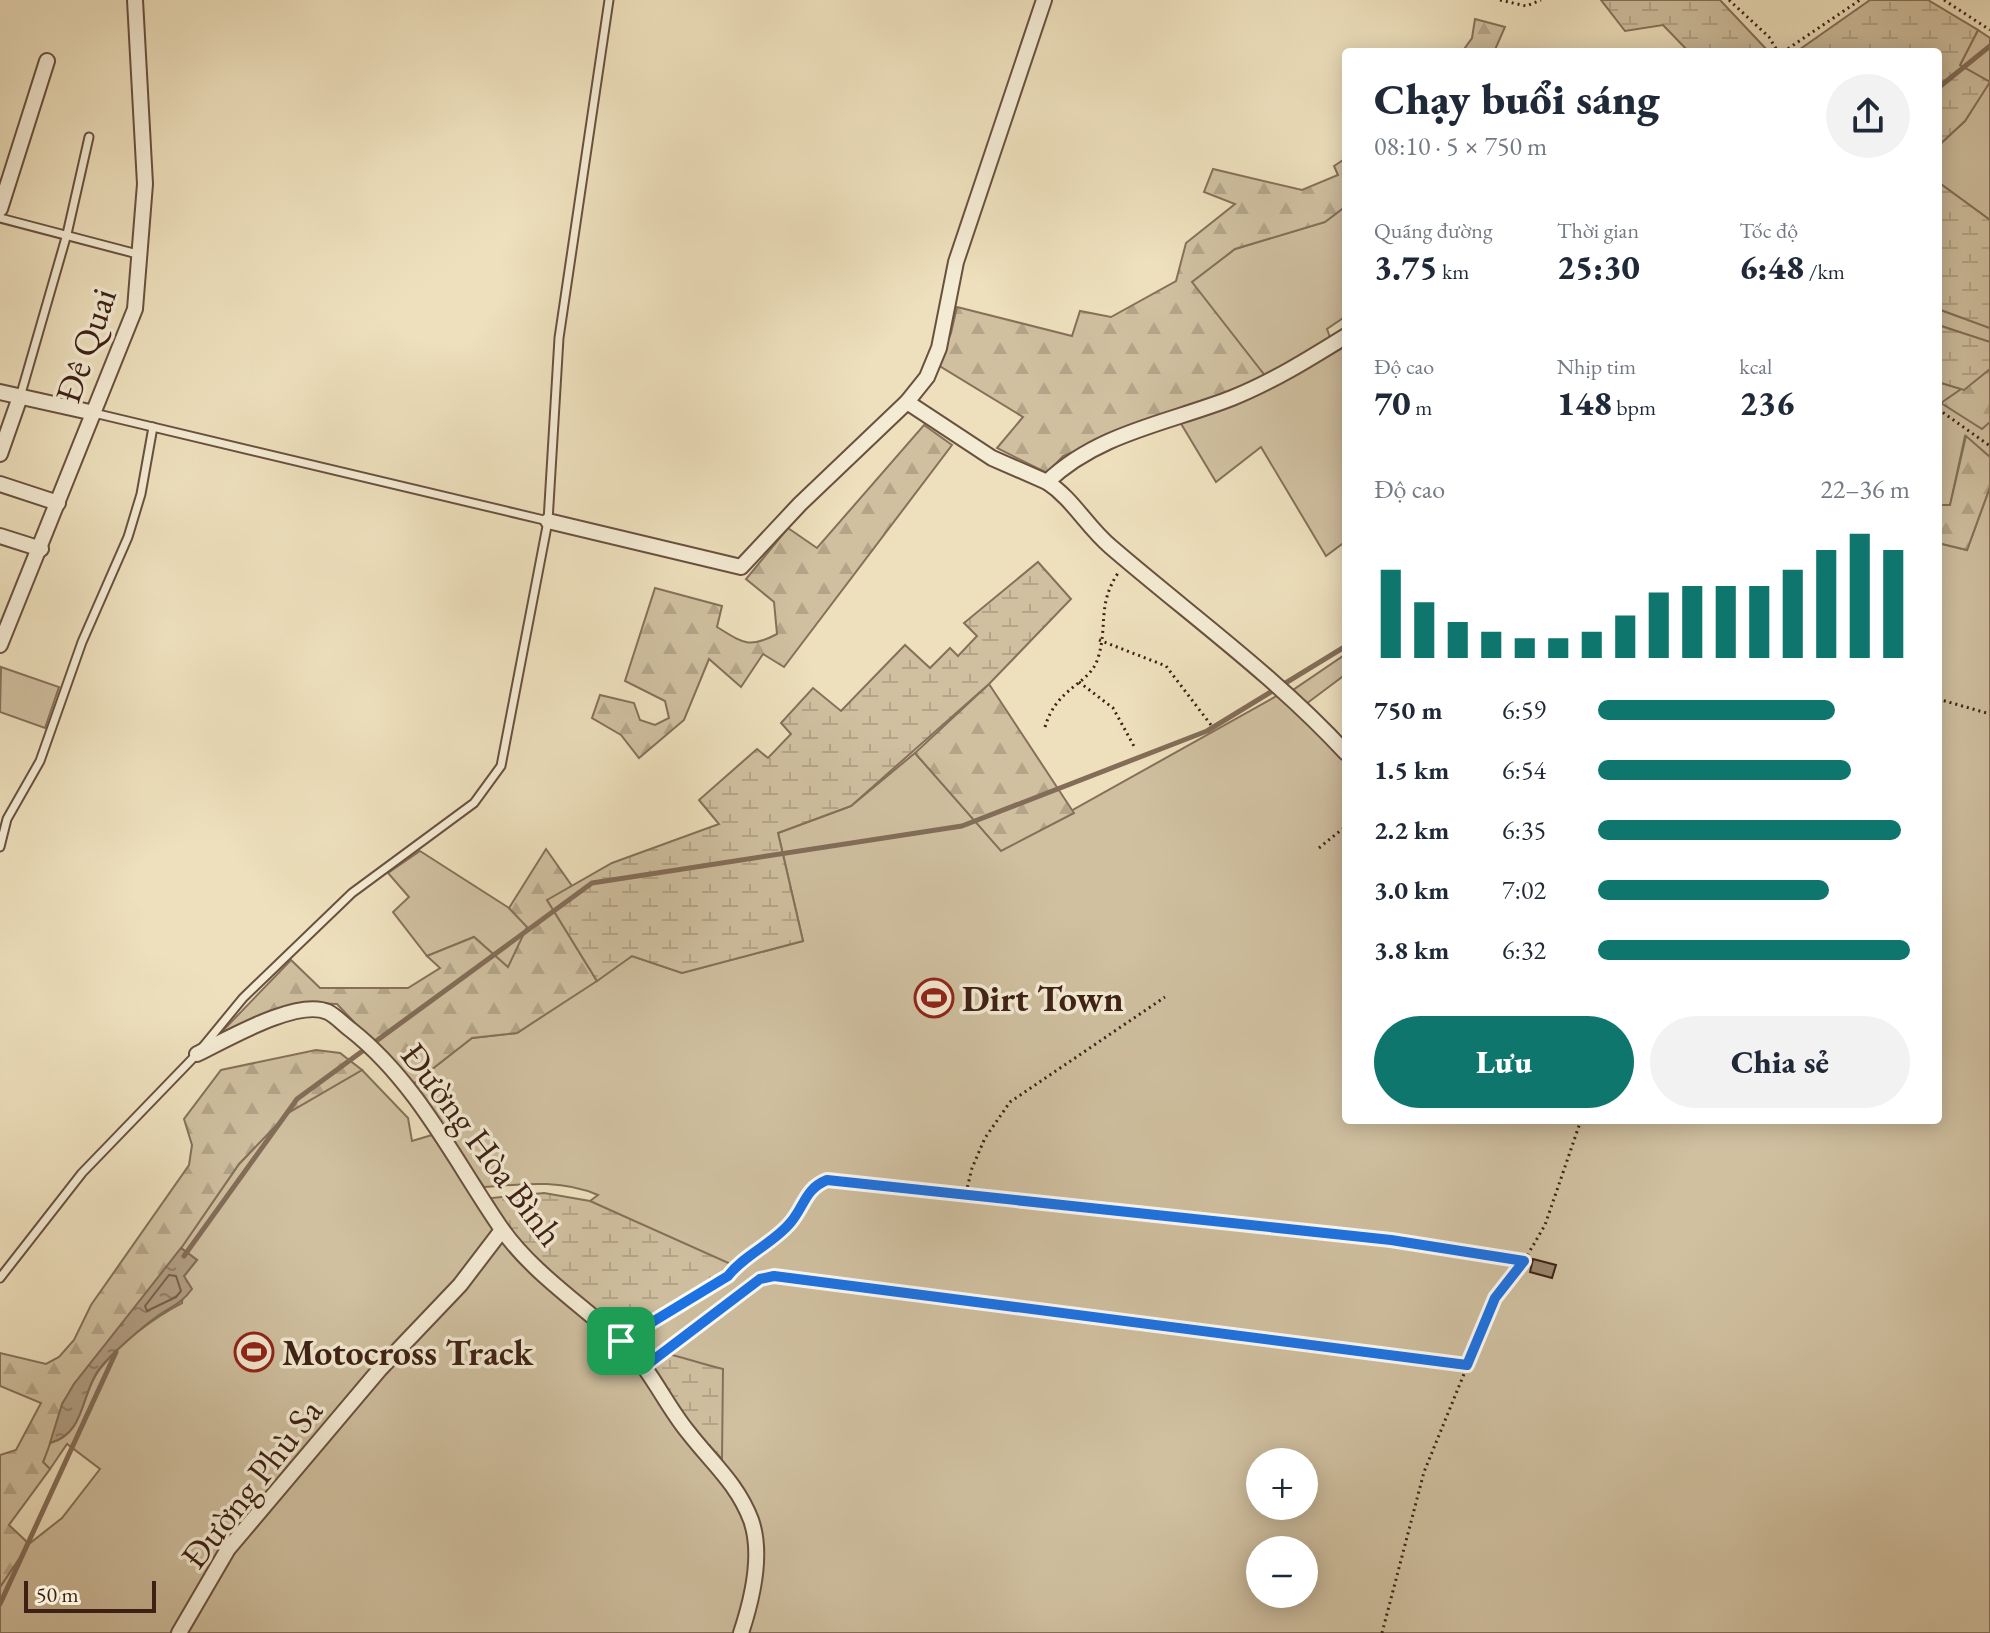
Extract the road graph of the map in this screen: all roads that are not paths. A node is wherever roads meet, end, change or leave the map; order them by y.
1 (135, 0) edge
2 (609, 0) edge
3 (1044, 0) edge
4 (47, 61) dead end
5 (89, 137) dead end
6 (0, 209) edge
7 (0, 218) edge
8 (67, 234) junction
9 (142, 256) junction
10 (1342, 338) edge
11 (0, 392) edge
12 (20, 397) junction
13 (907, 402) junction
14 (94, 413) junction
15 (153, 427) junction
16 (0, 454) edge
17 (1047, 482) junction
18 (0, 484) edge
19 (58, 503) junction
20 (548, 521) junction
21 (0, 536) edge
22 (41, 549) junction
23 (0, 645) edge
24 (1342, 749) edge
25 (0, 840) edge
26 (0, 847) edge
27 (197, 1054) junction
28 (502, 1230) junction
29 (0, 1278) edge
30 (179, 1633) edge
31 (741, 1633) edge

1 - 9 street, Đê Quai
2 - 20 lane
3 - 13 street
4 - 6 street
5 - 8 lane
7 - 8 lane
8 - 9 lane
8 - 12 lane
9 - 14 street, Đê Quai
10 - 17 street
11 - 12 street
12 - 14 street
12 - 16 street
13 - 17 street
13 - 20 street
14 - 15 lane
14 - 19 street, Đê Quai
15 - 20 lane
15 - 25 lane
17 - 24 street
18 - 19 street
19 - 22 street, Đê Quai
20 - 27 lane
21 - 22 street
22 - 23 street, Đê Quai
25 - 26 lane
27 - 28 street, Đường Hòa Bình
27 - 29 lane
28 - 30 street, Đường Phù Sa
28 - 31 street, Đường Hòa Bình

